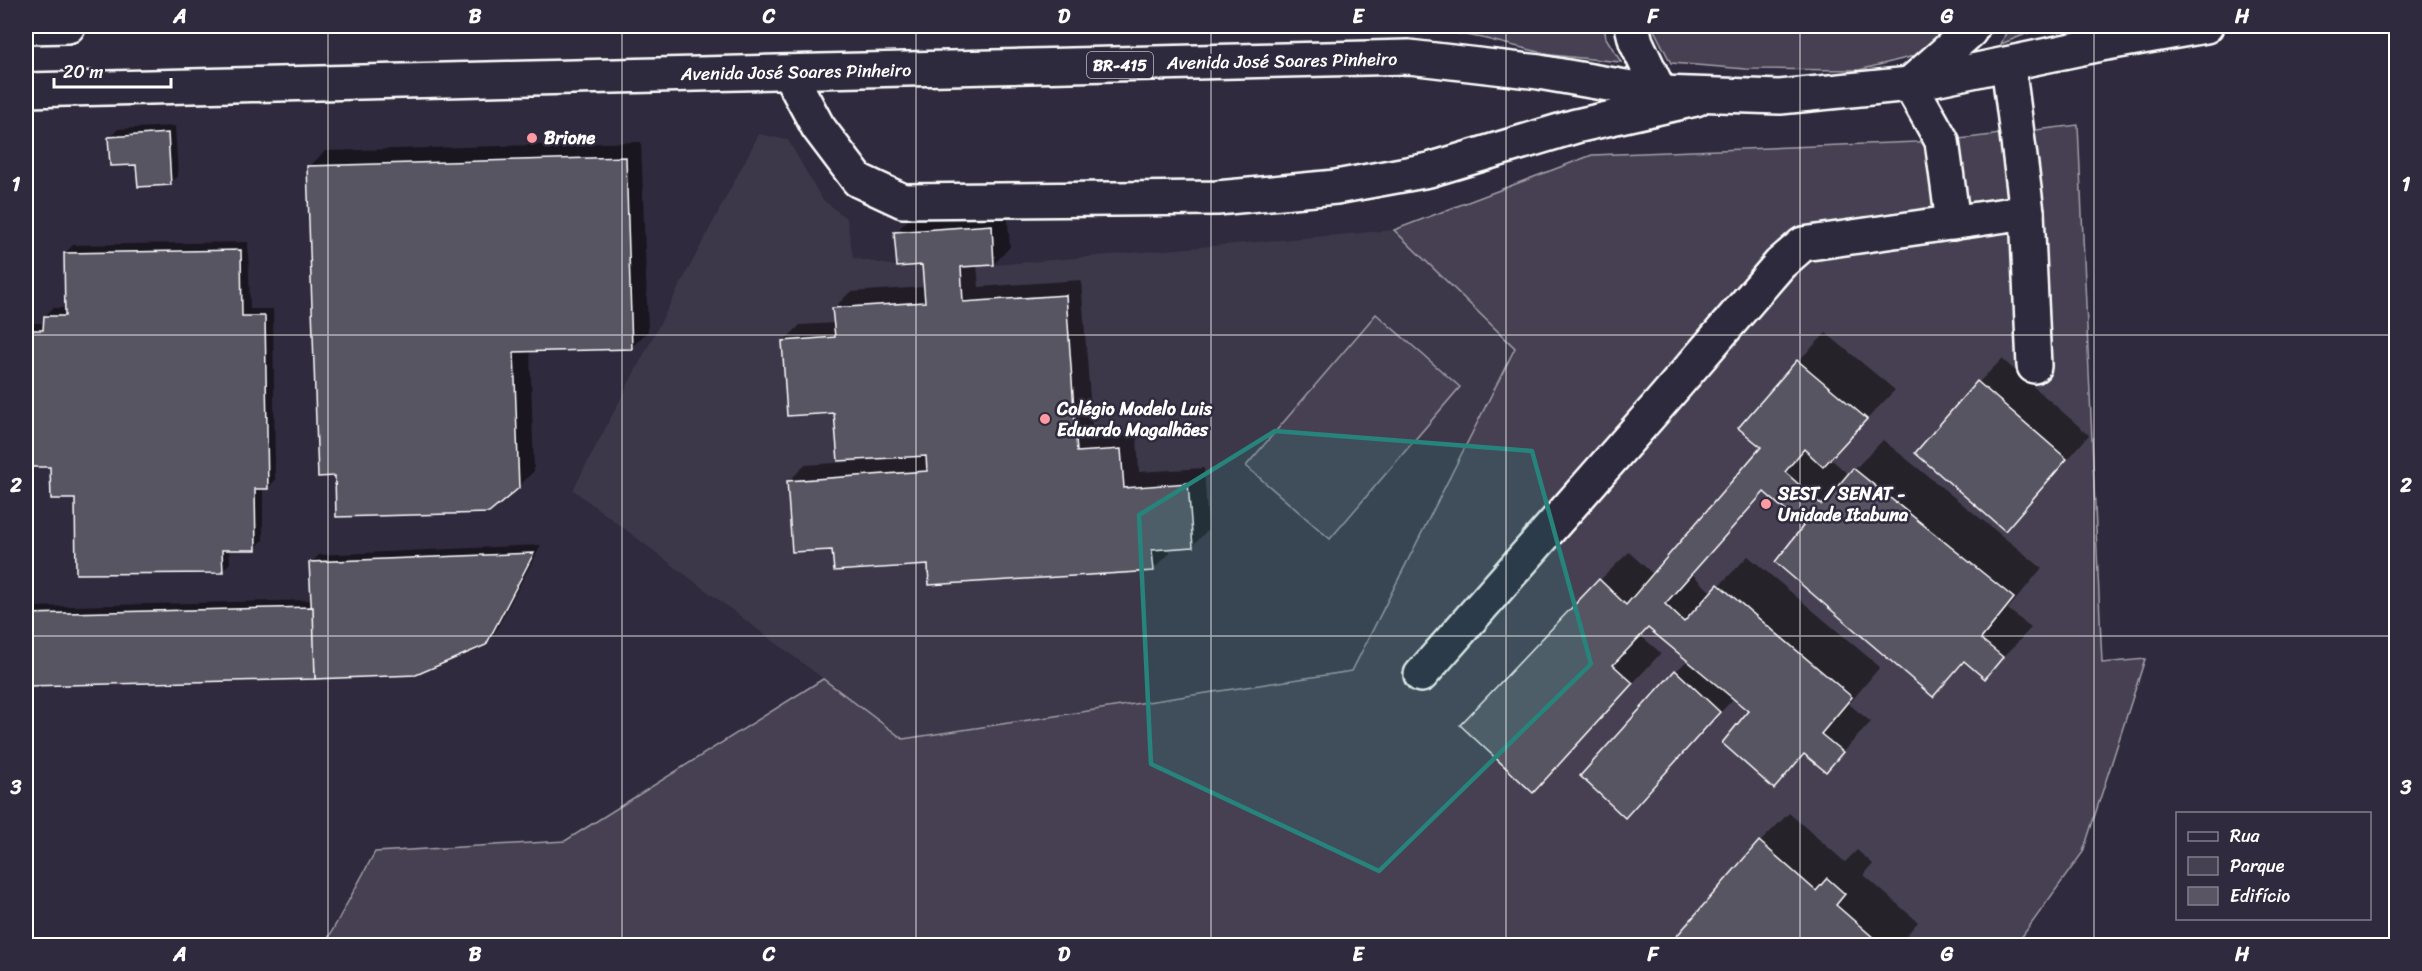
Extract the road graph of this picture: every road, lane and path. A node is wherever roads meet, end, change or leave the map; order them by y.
1 (68, 26) edge
2 (1632, 26) edge
3 (1973, 26) edge
4 (2206, 26) edge
5 (26, 27) edge
6 (2008, 64) junction
7 (789, 73) junction
8 (1910, 84) junction
9 (26, 90) edge
10 (1660, 93) junction
11 (1715, 95) junction
12 (2027, 212) junction
13 (1953, 223) junction
14 (2034, 366) dead end
15 (1421, 675) dead end

1 - 5 main road
2 - 10 main road
3 - 8 main road
4 - 6 main road, Avenida José Soares Pinheiro / BR-415
6 - 8 main road, Avenida José Soares Pinheiro / BR-415
6 - 12 main road
7 - 9 main road, Avenida José Soares Pinheiro / BR-415
7 - 10 main road, Avenida José Soares Pinheiro / BR-415
7 - 11 main road
8 - 11 main road, Avenida José Soares Pinheiro / BR-415
8 - 13 main road
10 - 11 main road, Avenida José Soares Pinheiro / BR-415
12 - 13 main road
12 - 14 main road
13 - 15 main road

